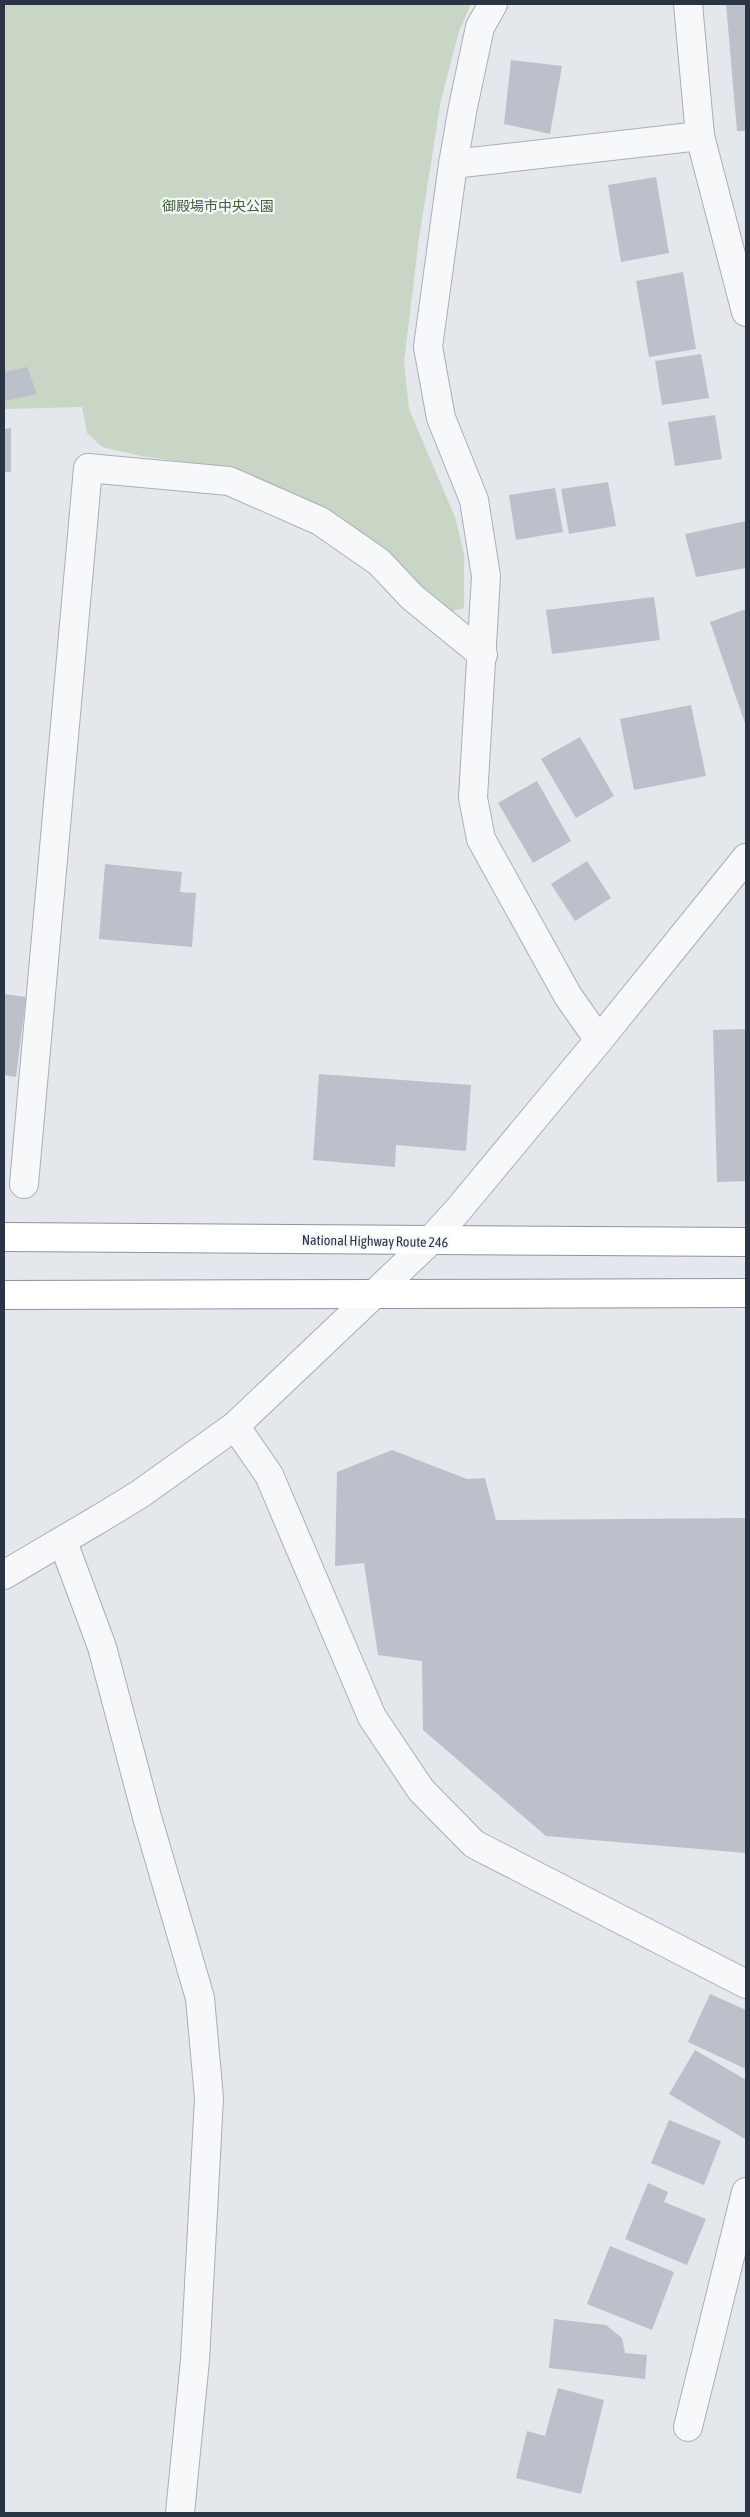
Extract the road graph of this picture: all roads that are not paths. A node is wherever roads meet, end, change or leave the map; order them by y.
1 (492, 4) edge
2 (688, 4) edge
3 (700, 136) junction
4 (453, 164) junction
5 (746, 312) edge
6 (483, 655) junction
7 (746, 858) edge
8 (599, 1040) junction
9 (24, 1184) dead end
10 (4, 1237) edge
11 (429, 1242) junction
12 (746, 1242) edge
13 (376, 1293) junction
14 (746, 1293) edge
15 (4, 1295) edge
16 (235, 1426) junction
17 (63, 1542) junction
18 (4, 1575) edge
19 (746, 1984) edge
20 (746, 2192) edge
21 (688, 2427) dead end
22 (180, 2513) edge

1 - 4 street
2 - 3 street
3 - 4 street
3 - 5 street
4 - 6 street
6 - 8 street
6 - 9 street
7 - 8 street
8 - 11 street
10 - 11 highway, National Highway Route 246
11 - 12 highway, National Highway Route 246
11 - 13 street
13 - 14 highway
13 - 15 highway
13 - 16 street
16 - 17 street
16 - 19 street
17 - 18 street
17 - 22 street
20 - 21 street

